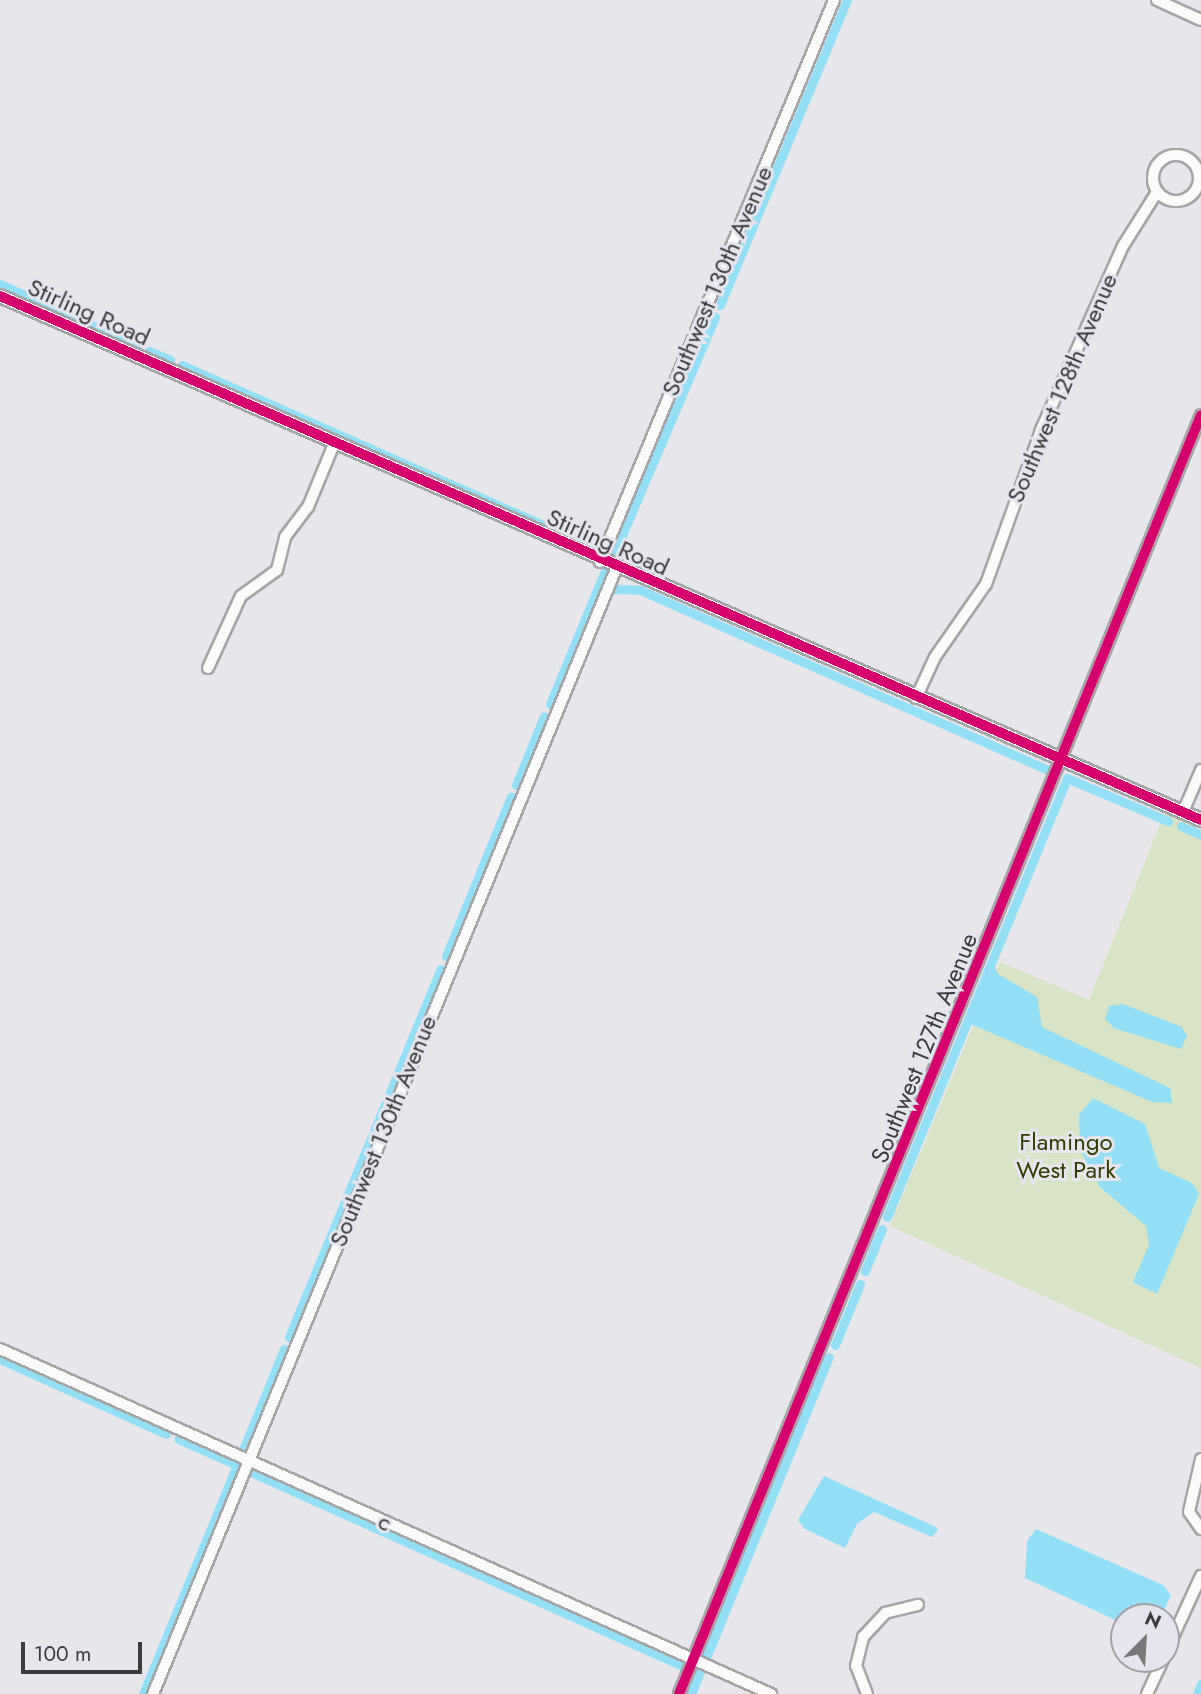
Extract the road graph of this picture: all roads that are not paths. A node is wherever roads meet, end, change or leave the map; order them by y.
1 (834, 0) edge
2 (1157, 0) edge
3 (1201, 20) edge
4 (1157, 192) junction
5 (0, 296) edge
6 (1201, 415) edge
7 (334, 444) junction
8 (600, 562) junction
9 (616, 569) junction
10 (208, 668) dead end
11 (916, 698) junction
12 (1061, 760) junction
13 (1201, 770) edge
14 (1183, 813) junction
15 (1201, 820) edge
16 (0, 1349) edge
17 (1201, 1459) edge
18 (248, 1461) junction
19 (1201, 1529) edge
20 (1201, 1576) edge
21 (918, 1605) dead end
22 (1180, 1622) edge
23 (693, 1660) junction
24 (1157, 1673) edge
25 (153, 1694) edge
26 (679, 1694) edge
27 (771, 1694) edge
28 (867, 1694) edge
29 (1147, 1694) edge

1 - 8 street, Southwest 130th Avenue
2 - 3 street
4 - 4 street, Southwest 128th Avenue
4 - 11 street, Southwest 128th Avenue
5 - 7 street, Stirling Road
6 - 12 street, Southwest 127th Avenue
7 - 8 street, Stirling Road
7 - 10 street
8 - 9 street, Stirling Road
9 - 11 street, Stirling Road
9 - 18 street, Southwest 130th Avenue
11 - 12 street, Stirling Road
12 - 14 street, Stirling Road
12 - 23 street, Southwest 127th Avenue
13 - 14 street
14 - 15 street, Stirling Road
16 - 18 street, c
17 - 19 street
18 - 23 street, c
18 - 25 street, Southwest 130th Avenue
20 - 22 street
21 - 28 street
23 - 26 street, Southwest 127th Avenue
23 - 27 street, c
24 - 29 street

